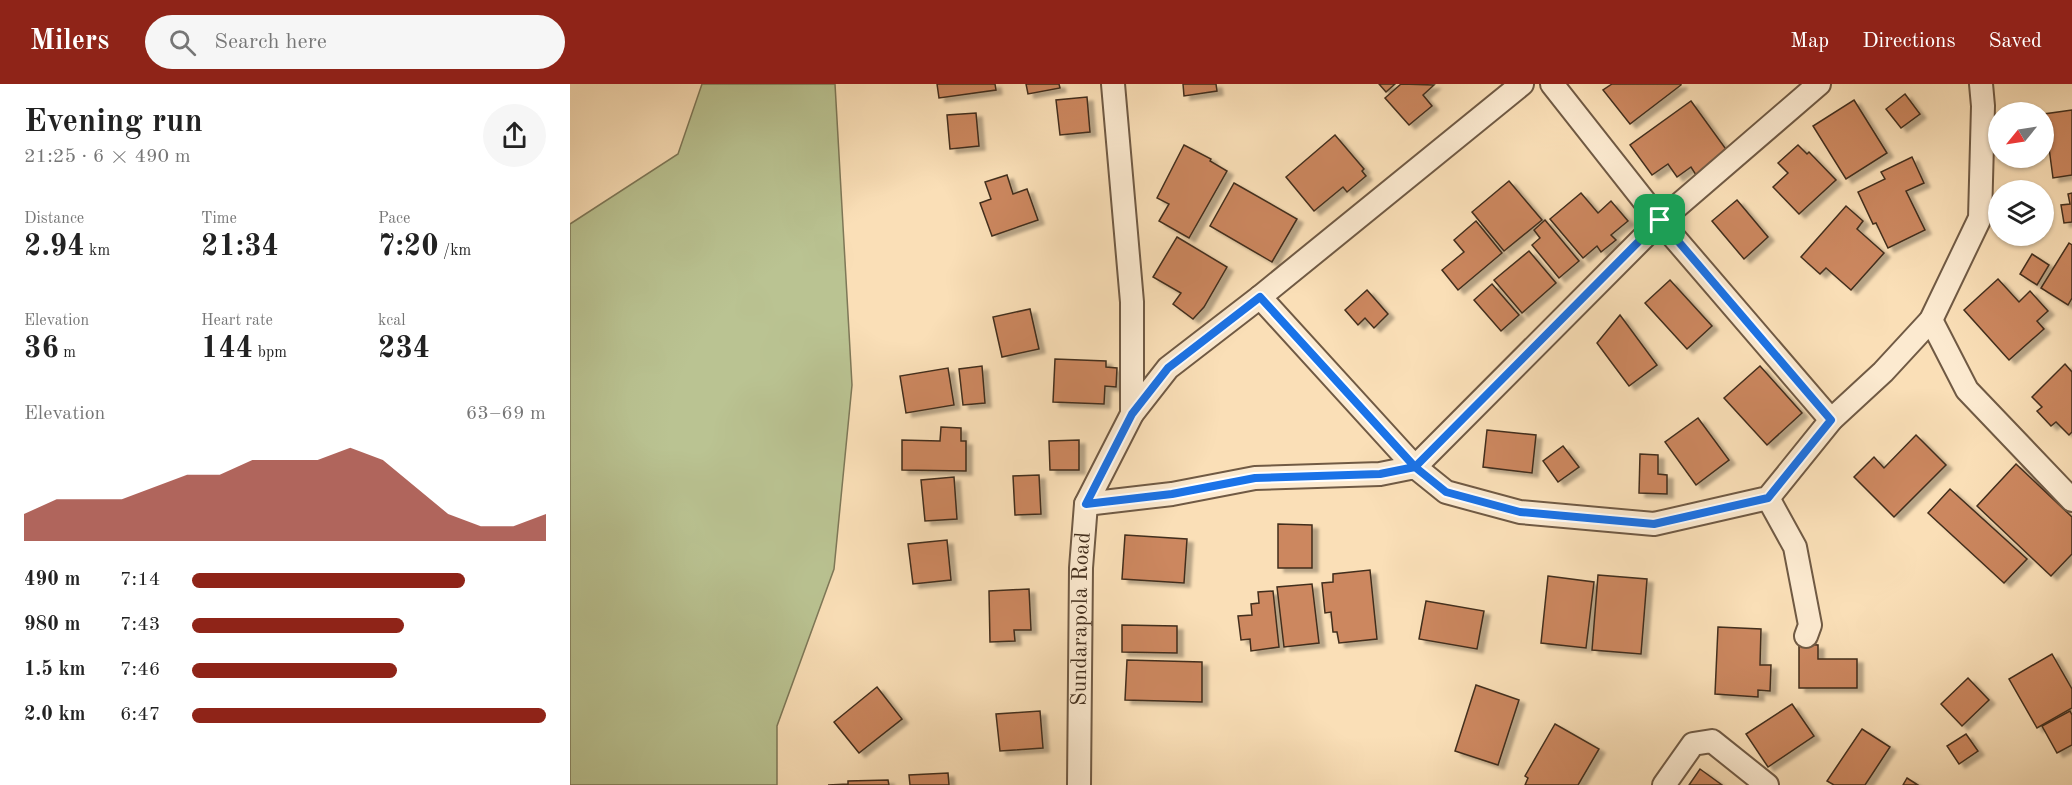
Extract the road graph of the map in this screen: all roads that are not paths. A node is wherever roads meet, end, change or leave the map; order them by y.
1 (1113, 84) edge
2 (1522, 84) edge
3 (1552, 84) edge
4 (1820, 84) edge
5 (1981, 84) edge
6 (1660, 220) junction
7 (1260, 297) junction
8 (1931, 320) junction
9 (1132, 414) junction
10 (1831, 420) junction
11 (1415, 467) junction
12 (1768, 498) junction
13 (2072, 500) edge
14 (1086, 504) junction
15 (1806, 636) dead end
16 (1079, 785) edge
17 (1664, 785) edge
18 (1767, 785) edge

1 - 9 street
2 - 7 street, Sundarapola Road
3 - 6 street
4 - 6 street
5 - 8 street
6 - 10 street
6 - 11 street
7 - 9 street, Sundarapola Road
7 - 11 street
8 - 10 street
8 - 13 street
9 - 14 street, Sundarapola Road
10 - 12 street
11 - 12 street
11 - 14 street
12 - 15 street
14 - 16 street, Sundarapola Road
17 - 18 street

